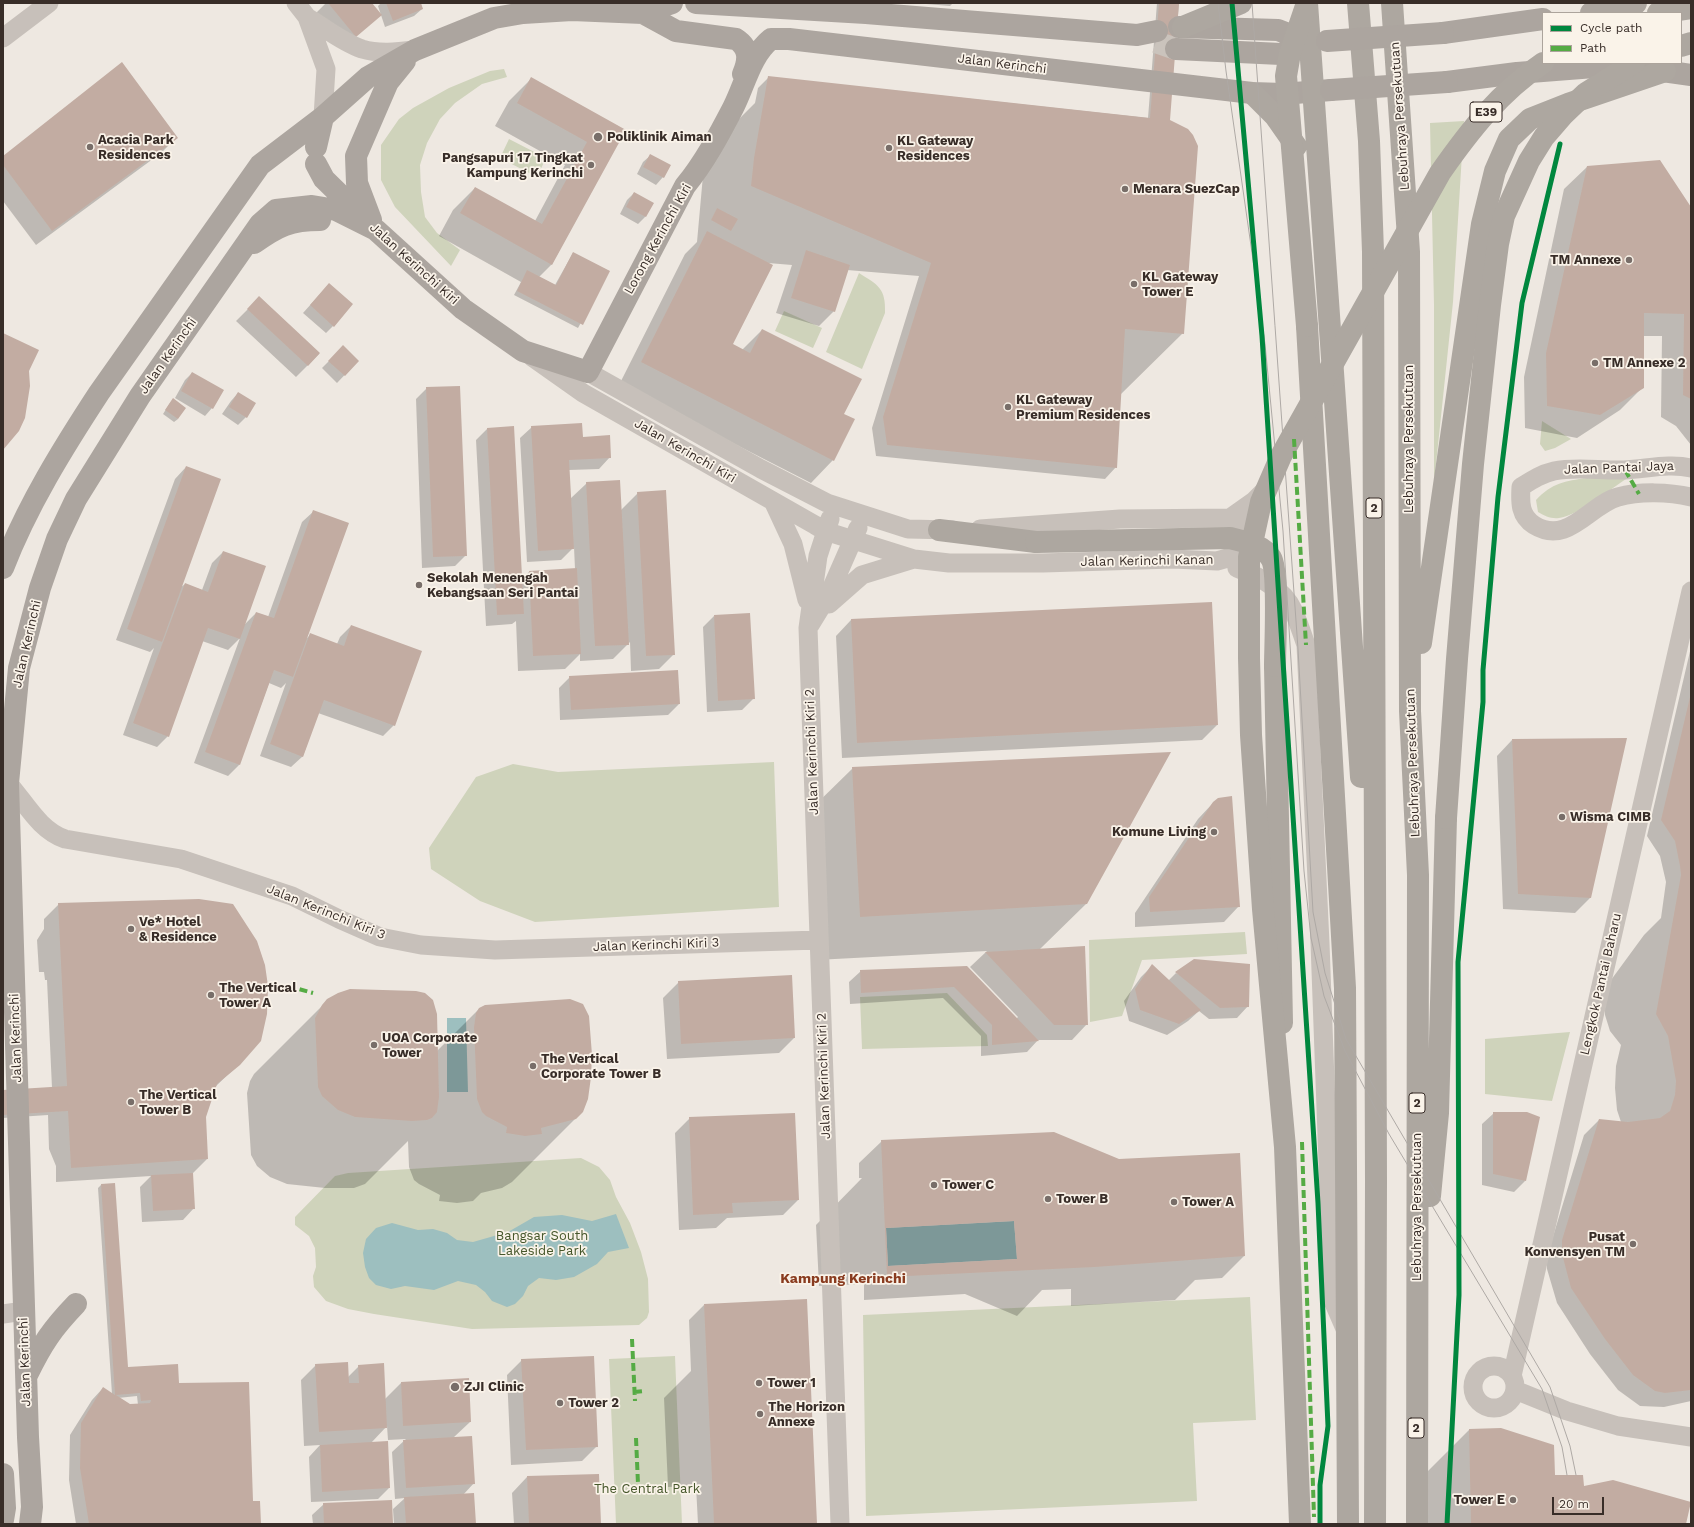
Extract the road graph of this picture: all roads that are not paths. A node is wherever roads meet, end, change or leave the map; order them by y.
1 (49, 3) edge
2 (672, 3) edge
3 (696, 3) edge
4 (1241, 3) edge
5 (1307, 3) edge
6 (1358, 3) edge
7 (1392, 3) edge
8 (1636, 3) edge
9 (1691, 8) edge
10 (301, 10) edge
11 (1596, 12) edge
12 (1665, 12) edge
13 (642, 13) junction
14 (1542, 19) edge
15 (1164, 35) junction
16 (3, 38) edge
17 (1318, 41) junction
18 (415, 50) junction
19 (1542, 64) edge
20 (1632, 64) edge
21 (1665, 72) junction
22 (1691, 75) edge
23 (1322, 91) junction
24 (1252, 93) junction
25 (733, 108) joint
26 (324, 117) junction
27 (685, 186) junction
28 (1320, 200) junction
29 (376, 230) junction
30 (1308, 336) junction
31 (523, 351) junction
32 (588, 372) junction
33 (1691, 468) edge
34 (1691, 498) edge
35 (773, 501) junction
36 (835, 506) junction
37 (863, 516) junction
38 (1230, 518) junction
39 (825, 530) junction
40 (939, 530) junction
41 (853, 540) junction
42 (914, 559) junction
43 (1217, 561) junction
44 (3, 568) edge
45 (1691, 591) edge
46 (812, 618) junction
47 (1410, 711) junction
48 (6, 783) edge
49 (819, 940) junction
50 (1375, 1013) junction
51 (1285, 1147) junction
52 (76, 1304) dead end
53 (13, 1313) edge
54 (1417, 1331) junction
55 (1347, 1333) junction
56 (26, 1378) junction
57 (1691, 1437) edge
58 (1374, 1470) junction
59 (3, 1474) edge
60 (3, 1520) edge
61 (30, 1524) edge
62 (840, 1524) edge
63 (1300, 1524) edge
64 (1348, 1524) edge
65 (1364, 1524) edge
66 (1375, 1524) edge
67 (1417, 1524) edge

1 - 16 street
2 - 13 main road
3 - 15 main road
4 - 15 highway
5 - 17 highway
5 - 30 highway, bridge
6 - 50 highway, 2
7 - 47 highway, Lebuhraya Persekutuan / 2
8 - 11 main road
9 - 12 highway
10 - 18 street
10 - 26 street
13 - 18 main road
13 - 27 main road
14 - 17 main road, bridge
15 - 17 main road
17 - 23 highway
18 - 26 main road
18 - 29 main road
19 - 51 highway, E39, bridge
20 - 54 highway, bridge
21 - 22 main road, Jalan Kerinchi
21 - 23 main road, Jalan Kerinchi, bridge
21 - 47 highway
23 - 24 main road, Jalan Kerinchi
23 - 28 highway
24 - 25 main road, Jalan Kerinchi
24 - 28 highway
25 - 27 main road, Lorong Kerinchi Kiri
26 - 29 main road, Jalan Kerinchi Kiri
26 - 44 main road
27 - 32 main road, Lorong Kerinchi Kiri
28 - 50 highway
29 - 31 main road, Jalan Kerinchi Kiri
29 - 48 main road, Jalan Kerinchi
30 - 38 street
30 - 55 highway
31 - 32 main road, Jalan Kerinchi Kiri
31 - 35 street, Jalan Kerinchi Kiri
32 - 36 street, Jalan Kerinchi Kiri
33 - 34 street, Jalan Pantai Jaya
35 - 39 street, Jalan Kerinchi Kiri
35 - 46 street
36 - 37 street, Jalan Kerinchi Kiri
36 - 39 street
37 - 40 street
37 - 41 street
38 - 40 street
38 - 43 street, Jalan Kerinchi Kanan
39 - 41 street, Jalan Kerinchi Kiri
39 - 46 street
40 - 51 highway, bridge
41 - 42 street, Jalan Kerinchi Kanan
41 - 46 street
42 - 43 street, Jalan Kerinchi Kanan
42 - 46 street
43 - 55 street
45 - 57 street, Lengkok Pantai Baharu
46 - 49 street, Jalan Kerinchi Kiri 2
47 - 54 highway, Lebuhraya Persekutuan / 2
48 - 49 street, Jalan Kerinchi Kiri 3
48 - 53 main road, Jalan Kerinchi
49 - 62 street, Jalan Kerinchi Kiri 2
50 - 58 highway, 2
51 - 63 highway, bridge
52 - 56 main road
53 - 56 main road, Jalan Kerinchi
54 - 67 highway, Lebuhraya Persekutuan / 2
55 - 64 highway
56 - 61 main road, Jalan Kerinchi
58 - 65 highway
58 - 66 highway, 2
59 - 60 main road

